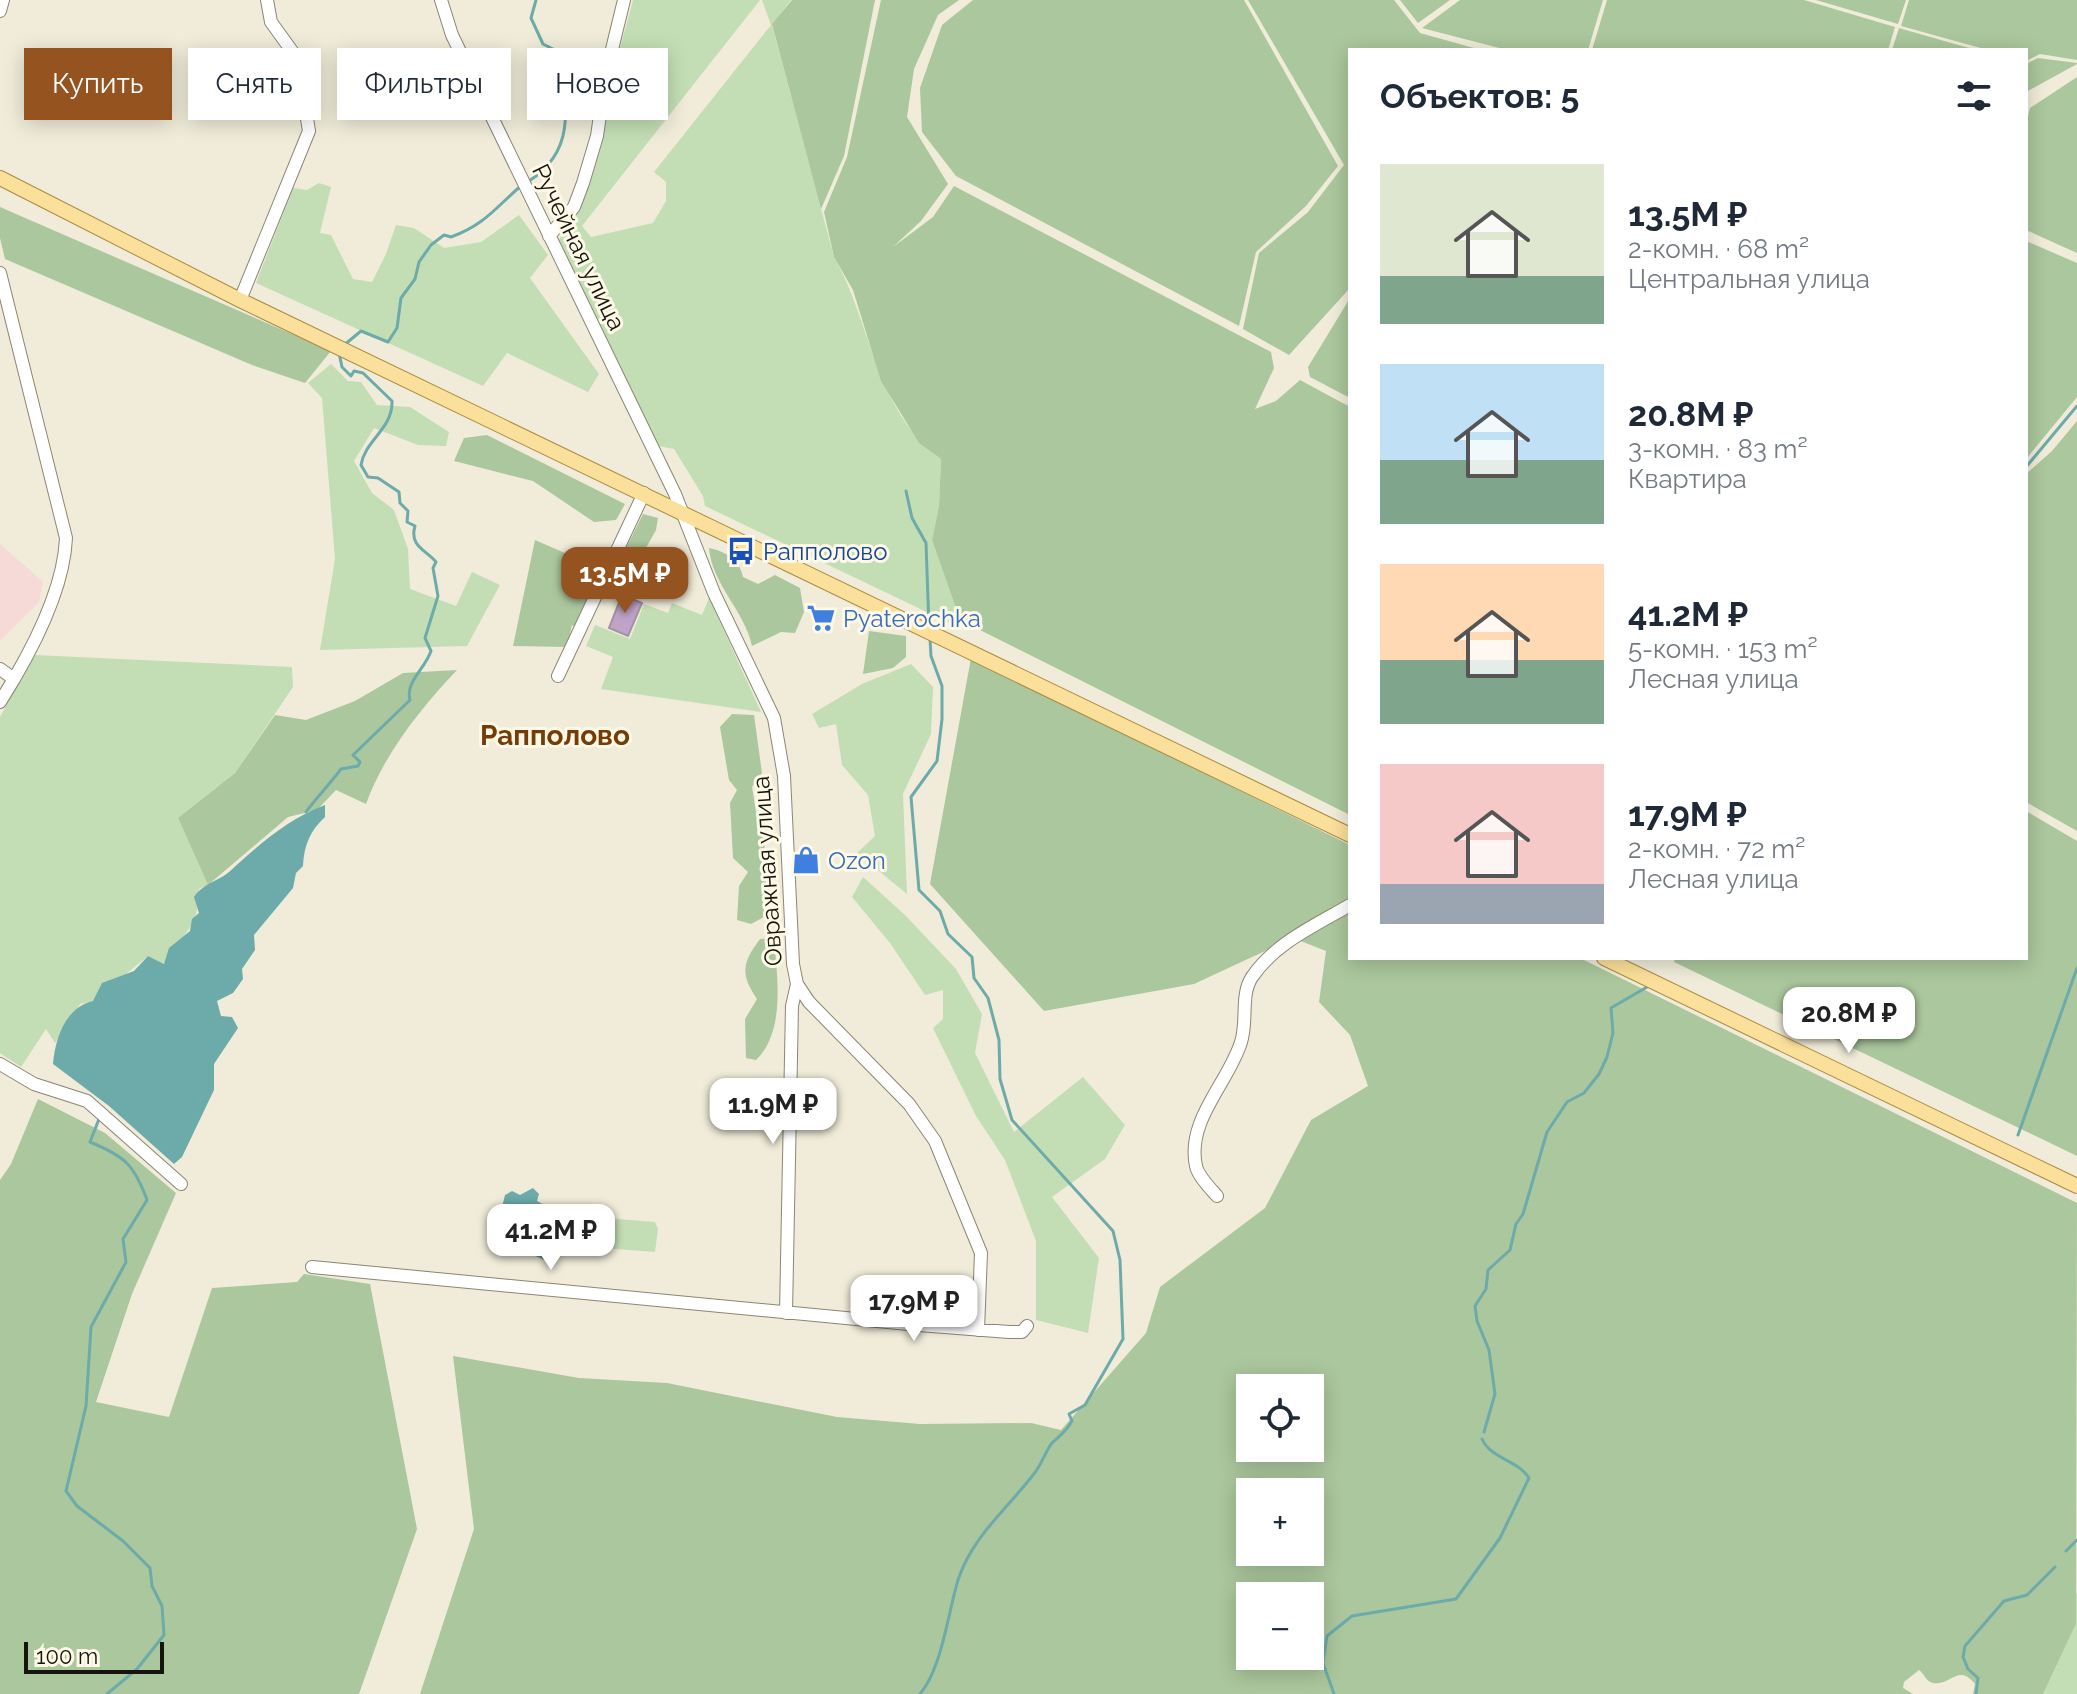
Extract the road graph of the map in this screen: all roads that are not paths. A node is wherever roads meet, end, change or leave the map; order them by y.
1 (3, 0) edge
2 (267, 0) edge
3 (441, 0) edge
4 (624, 0) edge
5 (0, 11) edge
6 (0, 178) edge
7 (549, 236) junction
8 (0, 273) edge
9 (240, 300) junction
10 (644, 493) junction
11 (682, 511) junction
12 (0, 669) edge
13 (558, 676) dead end
14 (14, 679) junction
15 (0, 702) edge
16 (1348, 834) edge
17 (1348, 906) edge
18 (1608, 960) edge
19 (797, 984) junction
20 (0, 1064) edge
21 (181, 1184) dead end
22 (2077, 1186) edge
23 (1217, 1196) dead end
24 (312, 1267) dead end
25 (786, 1313) junction
26 (1027, 1326) dead end
27 (978, 1330) junction

1 - 5 street
2 - 9 street
3 - 7 street, Ручейная улица
4 - 7 street
6 - 9 main road
7 - 11 street, Ручейная улица
8 - 14 street
9 - 10 main road
10 - 11 main road
10 - 13 street
11 - 16 main road
11 - 19 street, Овражная улица
12 - 14 street
14 - 15 street
17 - 23 street
18 - 22 main road
19 - 25 street
19 - 27 street, Овражная улица
20 - 21 street
24 - 25 street
25 - 27 street
26 - 27 street

